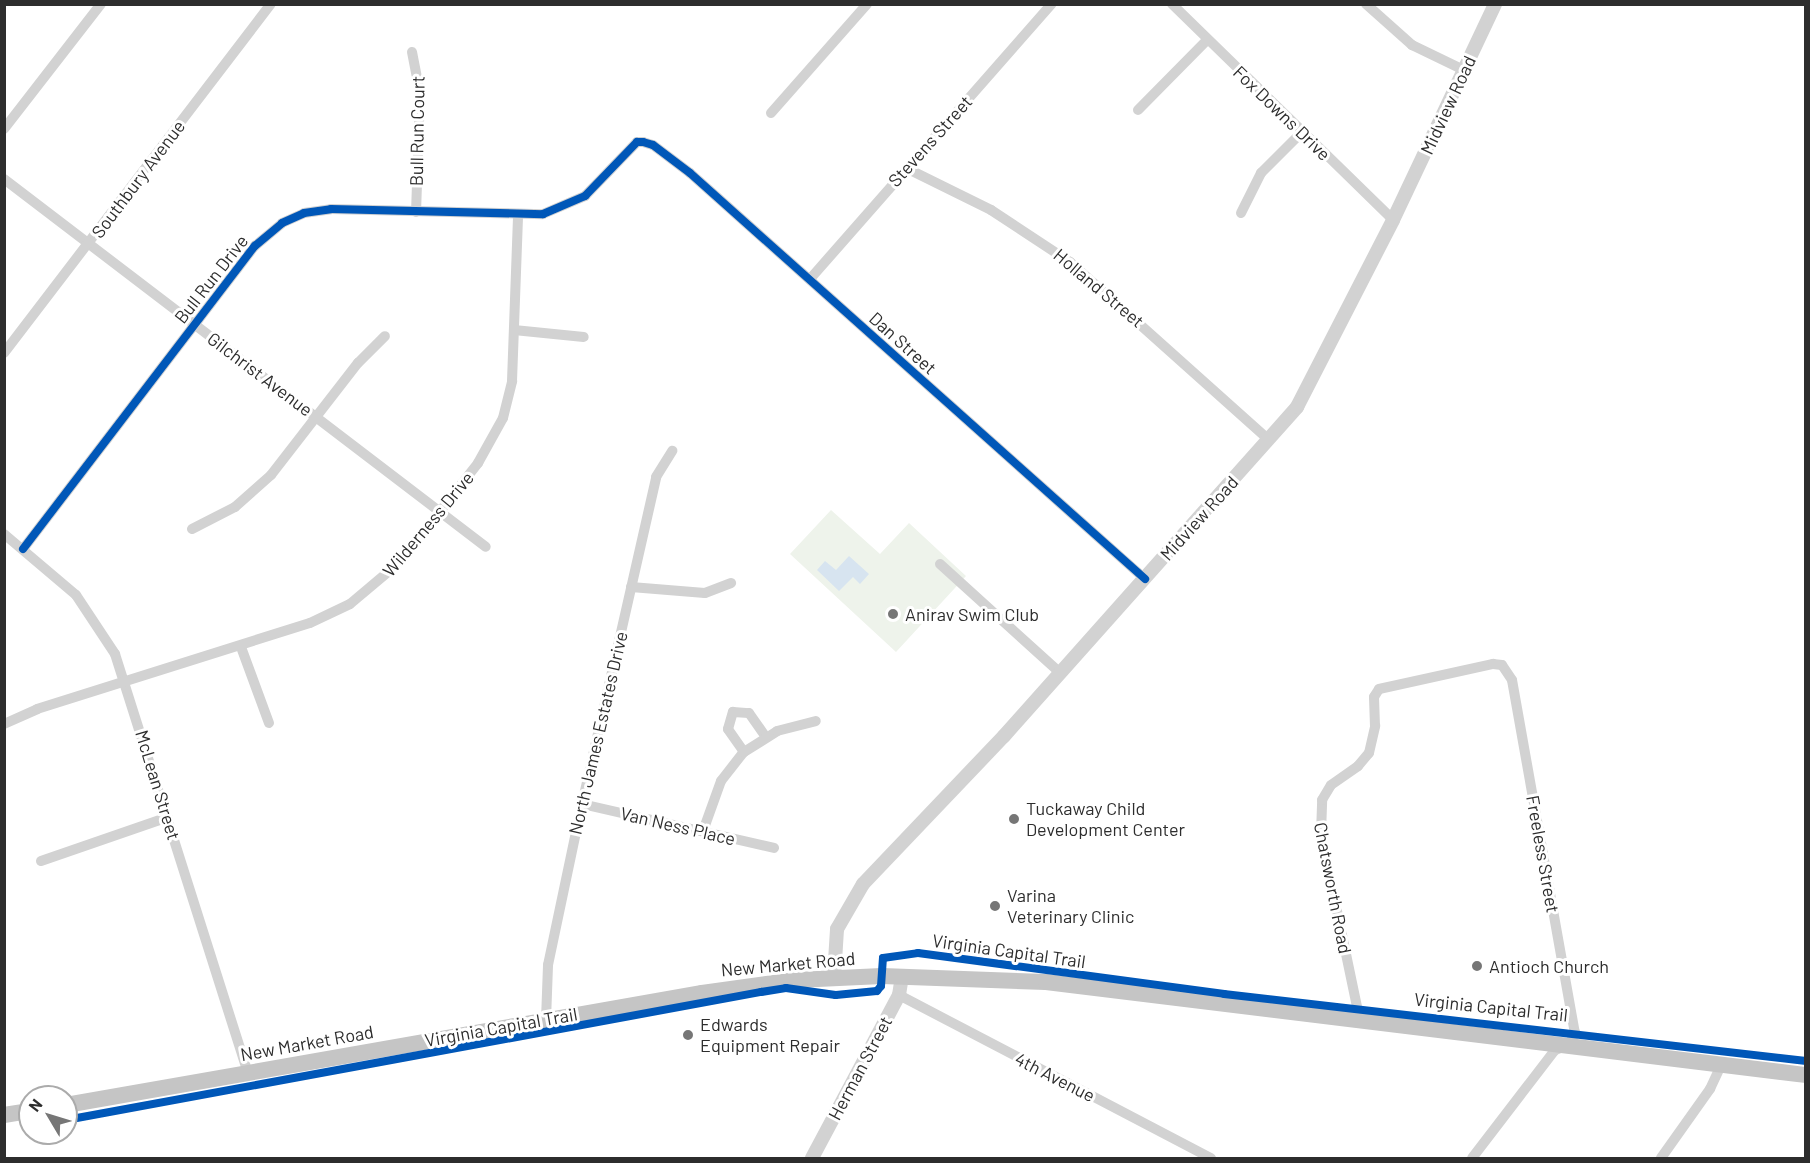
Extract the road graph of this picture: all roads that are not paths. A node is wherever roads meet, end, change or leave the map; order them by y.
1 (101, 4) edge
2 (271, 4) edge
3 (867, 4) edge
4 (1052, 4) edge
5 (1172, 4) edge
6 (1366, 4) edge
7 (1496, 4) edge
8 (1207, 40) junction
9 (412, 52) dead end
10 (1464, 70) junction
11 (1138, 110) dead end
12 (771, 112) dead end
13 (4, 129) edge
14 (1302, 132) junction
15 (636, 144) joint
16 (906, 168) junction
17 (4, 179) edge
18 (416, 212) junction
19 (1240, 213) dead end
20 (518, 215) junction
21 (1393, 220) junction
22 (88, 244) junction
23 (810, 279) junction
24 (195, 324) junction
25 (514, 330) junction
26 (385, 336) dead end
27 (584, 337) dead end
28 (4, 353) edge
29 (317, 417) junction
30 (1269, 440) junction
31 (672, 451) dead end
32 (441, 512) junction
33 (192, 529) dead end
34 (4, 534) edge
35 (486, 547) dead end
36 (23, 549) junction
37 (940, 564) dead end
38 (1145, 579) junction
39 (731, 583) dead end
40 (631, 587) junction
41 (241, 647) junction
42 (1503, 666) joint
43 (1060, 674) junction
44 (125, 682) junction
45 (816, 721) dead end
46 (269, 723) dead end
47 (4, 724) edge
48 (766, 737) junction
49 (744, 752) junction
50 (582, 804) junction
51 (168, 817) junction
52 (703, 831) junction
53 (774, 848) dead end
54 (41, 861) dead end
55 (902, 976) junction
56 (834, 977) junction
57 (899, 996) junction
58 (546, 1020) junction
59 (1360, 1021) junction
60 (1570, 1044) junction
61 (1722, 1063) junction
62 (248, 1074) junction
63 (1806, 1075) edge
64 (78, 1103) edge
65 (812, 1158) edge
66 (1211, 1158) edge
67 (1472, 1158) edge
68 (1661, 1158) edge

1 - 13 street
2 - 22 street, Southbury Avenue
3 - 12 street
4 - 16 street, Stevens Street
5 - 8 street, Fox Downs Drive
6 - 10 street
7 - 10 street, Midview Road
8 - 11 street
8 - 14 street, Fox Downs Drive
9 - 18 street, Bull Run Court
10 - 21 street, Midview Road
14 - 19 street
14 - 21 street, Fox Downs Drive
15 - 20 street, Bull Run Drive
15 - 23 street, Dan Street
16 - 23 street, Stevens Street
16 - 30 street, Holland Street
17 - 22 street, Gilchrist Avenue
18 - 20 street, Bull Run Drive
18 - 24 street, Bull Run Drive
20 - 25 street, Wilderness Drive
21 - 30 street, Midview Road
22 - 24 street, Gilchrist Avenue
22 - 28 street, Southbury Avenue
23 - 38 street, Dan Street
24 - 29 street, Gilchrist Avenue
24 - 36 street, Bull Run Drive
25 - 27 street
25 - 32 street, Wilderness Drive
26 - 29 street
29 - 32 street, Gilchrist Avenue
29 - 33 street
30 - 38 street, Midview Road
31 - 40 street, North James Estates Drive
32 - 35 street, Gilchrist Avenue
32 - 41 street, Wilderness Drive
34 - 36 street, McLean Street
36 - 44 street, McLean Street
37 - 43 street
38 - 43 street, Midview Road
39 - 40 street
40 - 50 street, North James Estates Drive
41 - 44 street, Wilderness Drive
41 - 46 street
42 - 59 street, Chatsworth Road
42 - 60 street, Freeless Street
43 - 56 street, Midview Road
44 - 47 street, Wilderness Drive
44 - 51 street, McLean Street
45 - 48 street
48 - 49 street
48 - 49 street
49 - 52 street
50 - 52 street, Van Ness Place
50 - 58 street, North James Estates Drive
51 - 54 street
51 - 62 street, McLean Street
52 - 53 street, Van Ness Place
55 - 56 main road, New Market Road
55 - 57 street, Herman Street
55 - 59 main road, New Market Road
56 - 58 main road, New Market Road
57 - 65 street, Herman Street
57 - 66 street, 4th Avenue
58 - 62 main road, New Market Road
59 - 60 main road, New Market Road
60 - 61 main road, New Market Road
60 - 67 street
61 - 63 main road, New Market Road
61 - 68 street
62 - 64 main road, New Market Road

